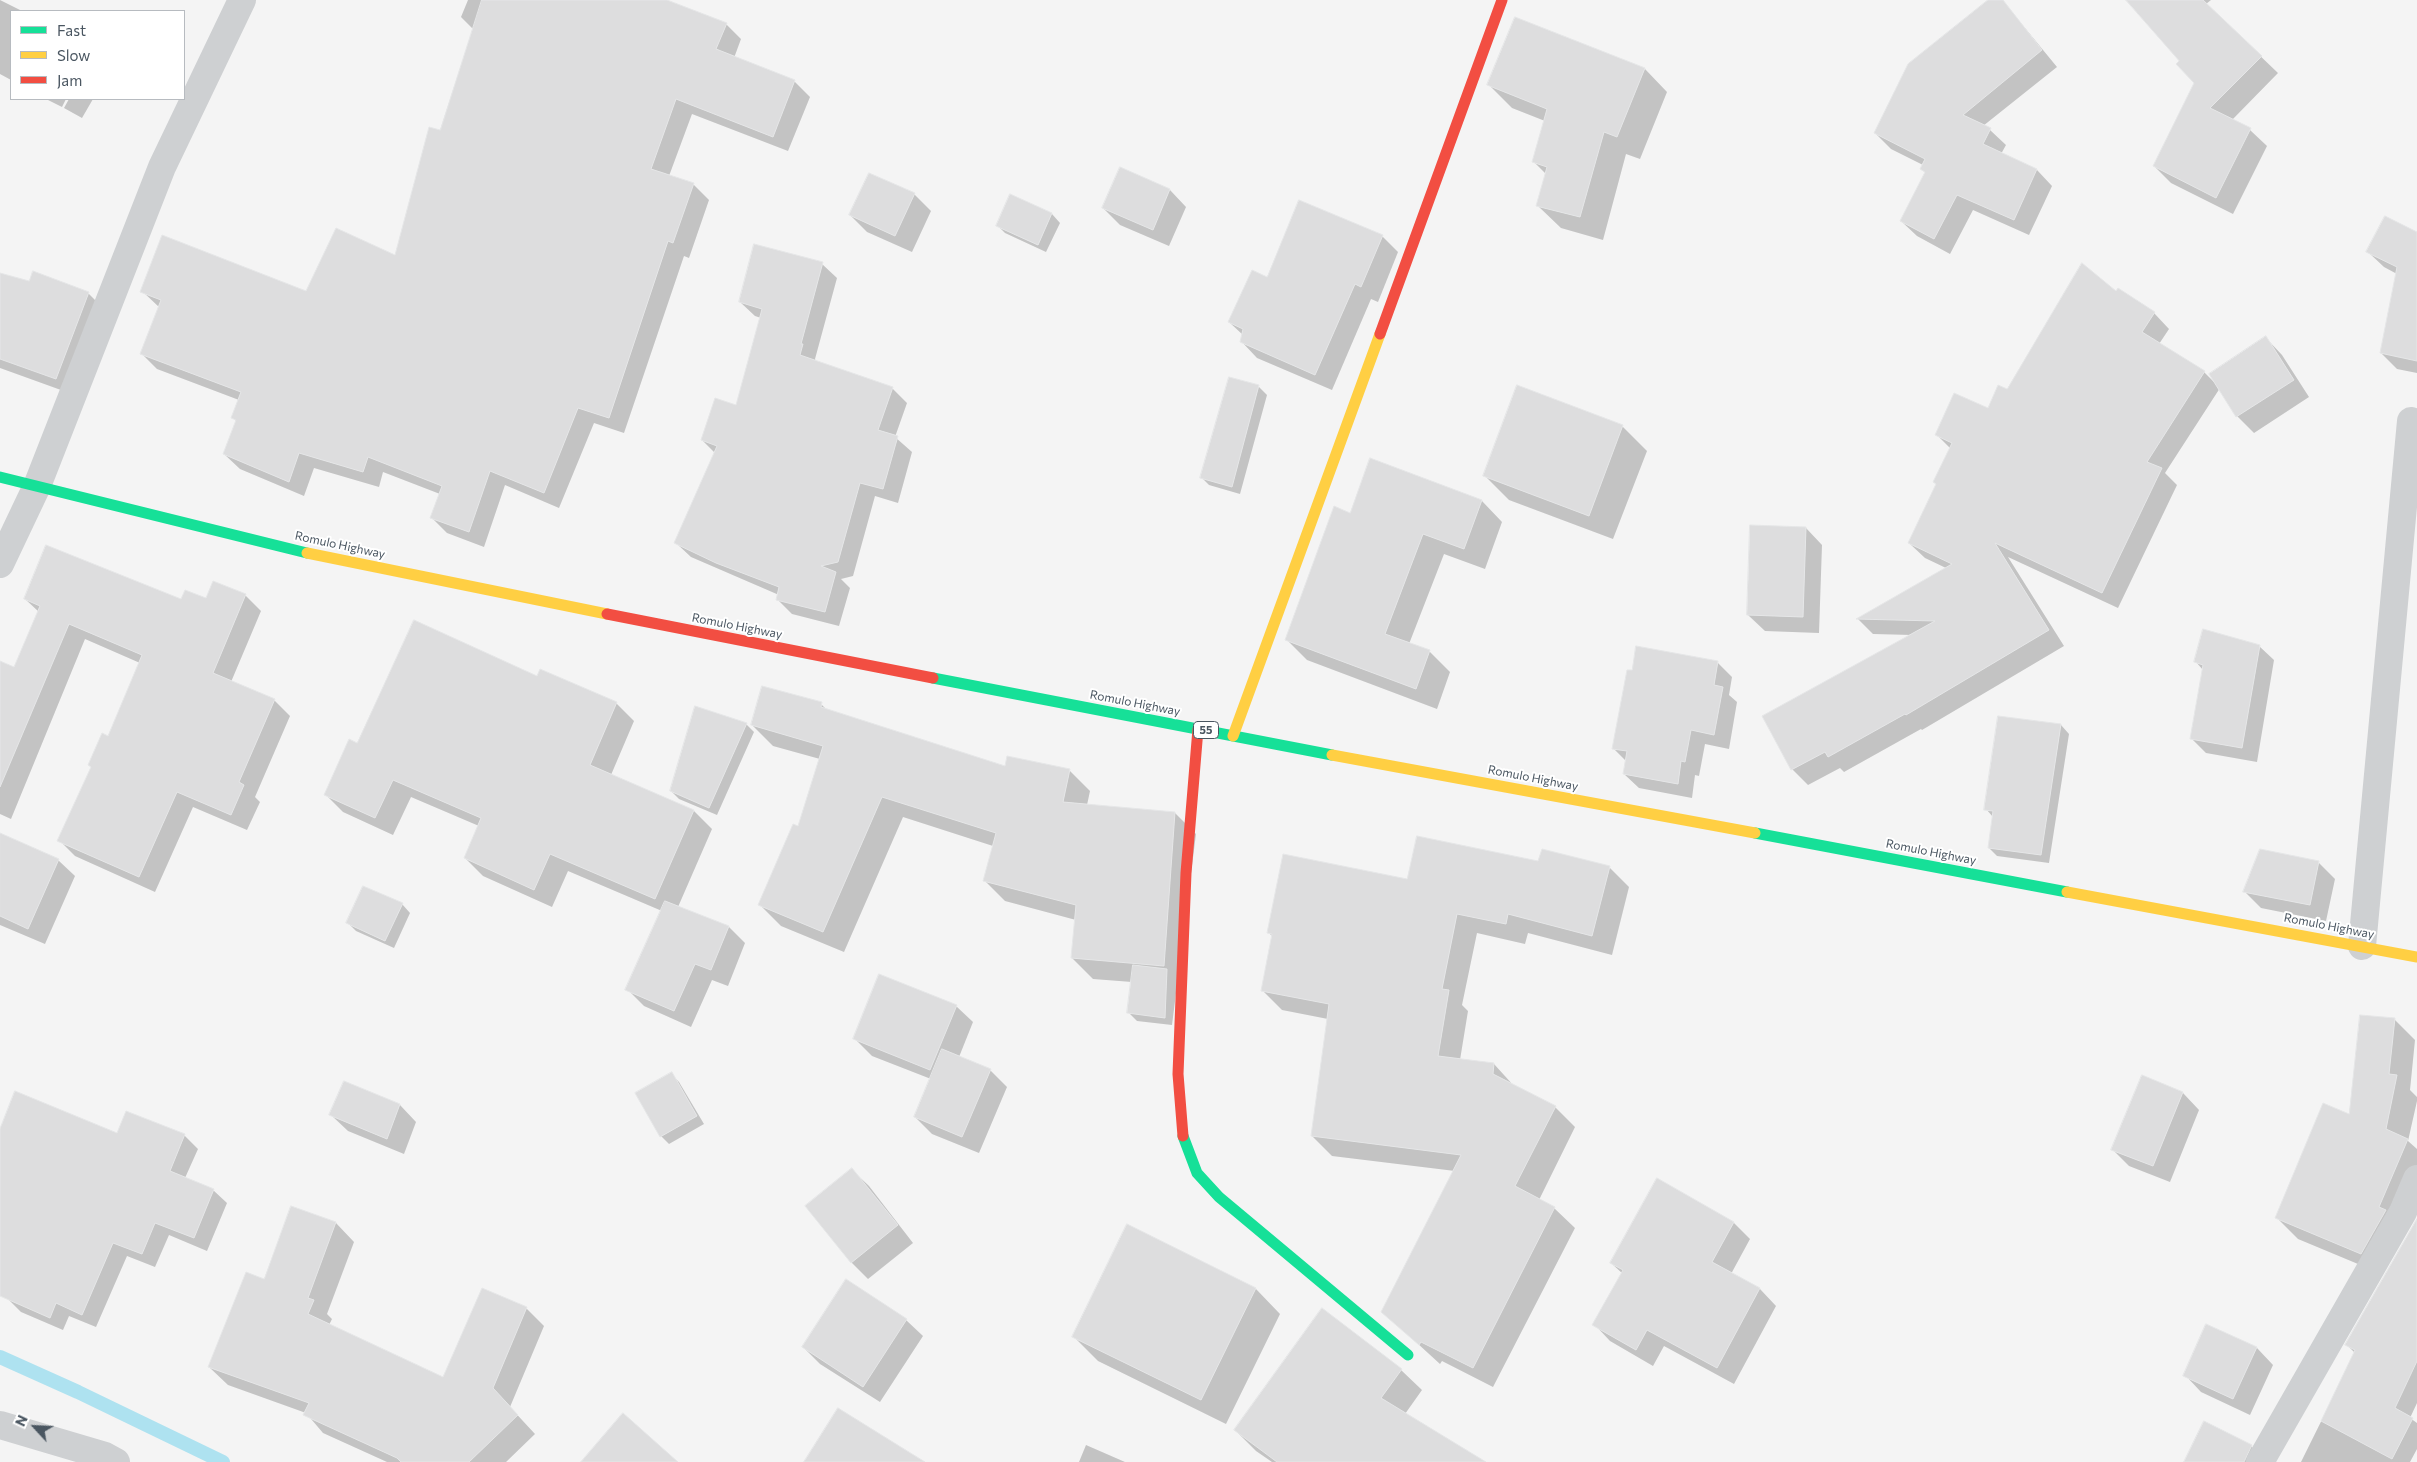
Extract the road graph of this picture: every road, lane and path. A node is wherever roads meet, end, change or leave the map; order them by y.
1 (242, 0) edge
2 (1502, 0) edge
3 (2411, 421) dead end
4 (0, 477) edge
5 (36, 486) junction
6 (0, 564) edge
7 (1198, 729) junction
8 (1233, 736) junction
9 (2362, 946) junction
10 (2417, 957) edge
11 (2417, 1178) edge
12 (1408, 1355) dead end
13 (0, 1426) edge
14 (116, 1462) edge
15 (2260, 1462) edge

1 - 5 street
2 - 8 main road
3 - 9 street
4 - 5 main road, Romulo Highway / 55
5 - 6 street
5 - 7 main road, Romulo Highway / 55
7 - 8 main road, Romulo Highway / 55
7 - 12 main road
8 - 9 main road, Romulo Highway / 55
9 - 10 main road, Romulo Highway / 55
11 - 15 street
13 - 14 street

